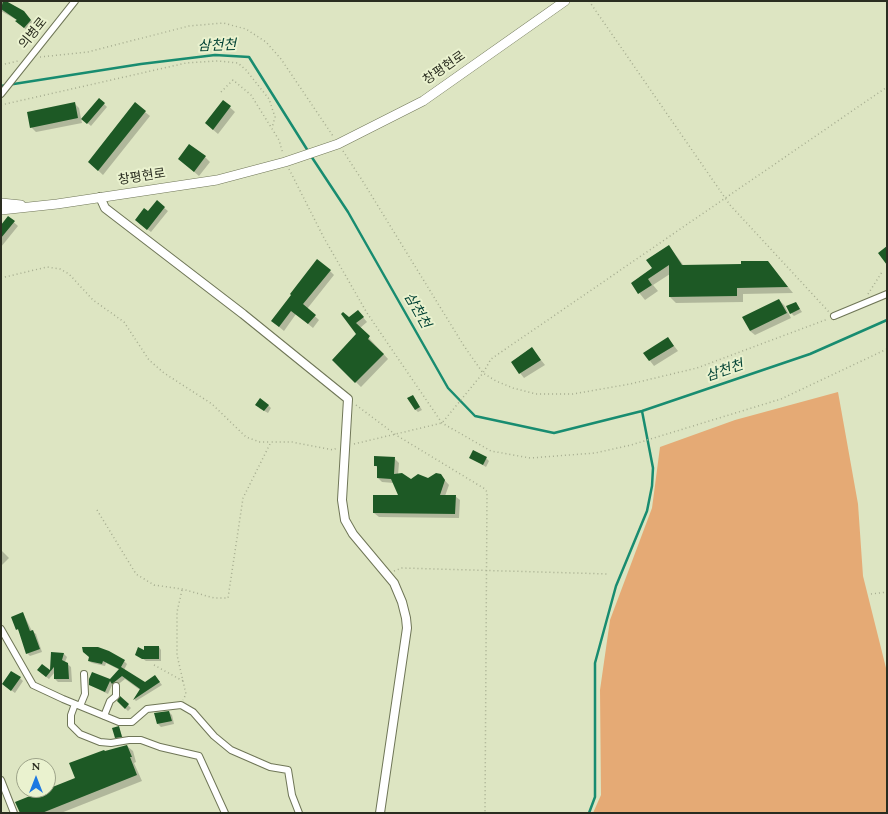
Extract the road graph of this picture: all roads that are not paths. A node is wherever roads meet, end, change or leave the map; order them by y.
1 (74, 1) edge
2 (565, 1) edge
3 (1, 94) edge
4 (100, 197) junction
5 (1, 203) edge
6 (30, 207) junction
7 (1, 210) edge
8 (887, 294) edge
9 (834, 316) road end
10 (1, 629) edge
11 (84, 674) dead end
12 (116, 686) dead end
13 (77, 705) junction
14 (104, 716) junction
15 (1, 780) edge
16 (14, 813) edge
17 (225, 813) edge
18 (299, 813) edge
19 (380, 813) edge

1 - 3 street, 의병로
2 - 4 main road, 창평현로
4 - 6 main road, 창평현로
4 - 19 street
5 - 6 main road
6 - 7 main road, 창평현로
8 - 9 street
10 - 13 street
11 - 13 street
12 - 14 street
13 - 14 street
13 - 17 street
14 - 18 street
15 - 16 street

